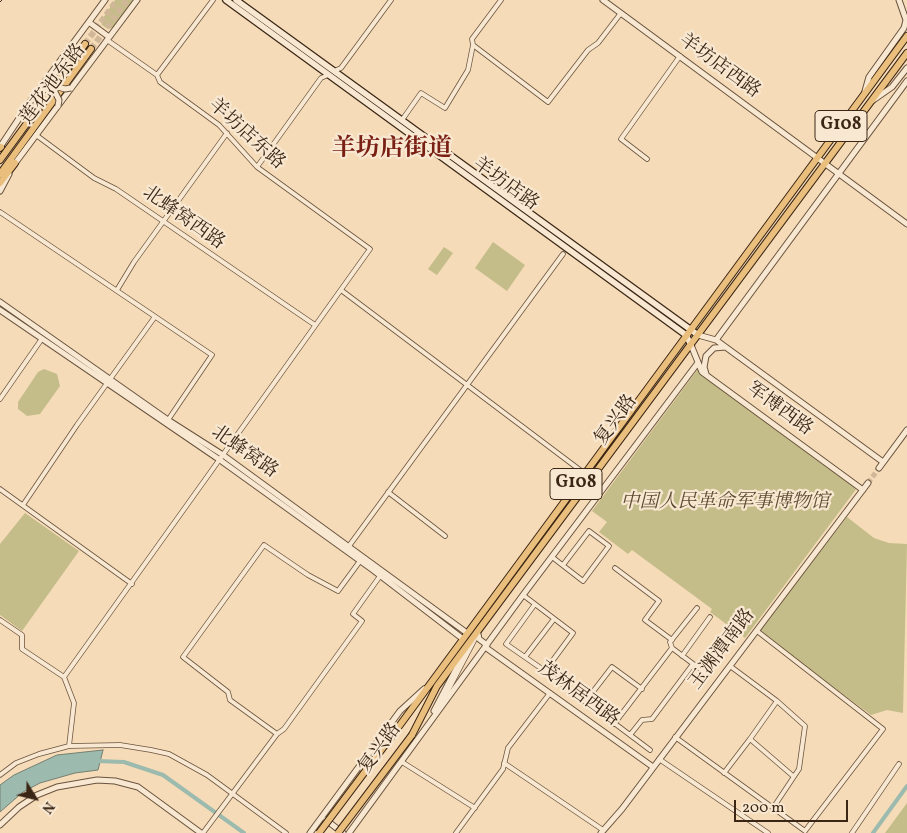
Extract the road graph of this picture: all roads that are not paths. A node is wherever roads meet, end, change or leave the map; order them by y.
1 (106, 0) edge
2 (137, 0) edge
3 (213, 0) edge
4 (226, 0) edge
5 (236, 0) edge
6 (391, 0) edge
7 (501, 0) edge
8 (603, 0) edge
9 (899, 0) edge
10 (621, 13) junction
11 (90, 23) junction
12 (907, 30) edge
13 (907, 36) edge
14 (108, 38) junction
15 (85, 44) tunnel mouth
16 (473, 45) junction
17 (91, 49) tunnel mouth
18 (907, 53) edge
19 (680, 56) junction
20 (893, 56) junction
21 (907, 57) edge
22 (900, 62) junction
23 (907, 68) edge
24 (54, 73) junction
25 (331, 73) junction
26 (157, 75) junction
27 (907, 81) edge
28 (71, 88) junction
29 (42, 90) junction
30 (865, 94) junction
31 (872, 102) junction
32 (58, 106) junction
33 (402, 120) junction
34 (9, 132) junction
35 (227, 133) junction
36 (36, 135) junction
37 (0, 142) edge
38 (0, 147) edge
39 (817, 158) junction
40 (647, 159) dead end
41 (0, 160) edge
42 (15, 163) junction
43 (825, 164) junction
44 (257, 167) junction
45 (0, 174) edge
46 (840, 174) junction
47 (0, 183) edge
48 (0, 191) edge
49 (0, 212) edge
50 (162, 222) junction
51 (907, 224) edge
52 (563, 254) dead end
53 (118, 290) junction
54 (341, 290) junction
55 (0, 302) edge
56 (0, 310) edge
57 (154, 318) junction
58 (315, 325) junction
59 (688, 333) junction
60 (698, 335) junction
61 (42, 340) junction
62 (716, 340) junction
63 (691, 345) junction
64 (725, 347) junction
65 (697, 364) junction
66 (706, 375) junction
67 (110, 379) junction
68 (467, 384) junction
69 (107, 385) junction
70 (0, 399) edge
71 (168, 420) junction
72 (907, 430) edge
73 (222, 458) junction
74 (883, 462) junction
75 (879, 468) tunnel mouth
76 (584, 473) junction
77 (868, 483) tunnel mouth
78 (0, 489) edge
79 (863, 490) junction
80 (388, 492) junction
81 (23, 505) junction
82 (445, 536) dead end
83 (350, 546) junction
84 (552, 557) junction
85 (360, 561) junction
86 (563, 565) junction
87 (616, 568) dead end
88 (380, 576) junction
89 (132, 584) junction
90 (523, 595) junction
91 (535, 604) junction
92 (696, 608) dead end
93 (710, 617) dead end
94 (488, 618) junction
95 (554, 618) junction
96 (0, 620) edge
97 (458, 630) junction
98 (756, 631) junction
99 (478, 634) junction
100 (465, 636) junction
101 (471, 640) junction
102 (672, 640) junction
103 (486, 646) junction
104 (672, 648) junction
105 (682, 656) junction
106 (525, 657) junction
107 (693, 664) junction
108 (730, 666) junction
109 (545, 671) junction
110 (708, 675) dead end
111 (64, 677) junction
112 (432, 681) junction
113 (642, 689) junction
114 (550, 693) junction
115 (777, 701) junction
116 (585, 702) junction
117 (436, 712) junction
118 (614, 724) junction
119 (277, 734) junction
120 (422, 734) junction
121 (630, 735) junction
122 (675, 737) junction
123 (750, 738) junction
124 (69, 746) junction
125 (650, 750) dead end
126 (659, 759) junction
127 (402, 762) junction
128 (504, 763) junction
129 (899, 764) dead end
130 (654, 767) junction
131 (724, 773) junction
132 (0, 775) edge
133 (794, 776) junction
134 (232, 794) junction
135 (475, 808) junction
136 (772, 808) junction
137 (322, 817) junction
138 (0, 825) edge
139 (602, 832) edge
140 (202, 833) edge
141 (286, 833) edge
142 (306, 833) edge
143 (310, 833) edge
144 (319, 833) edge
145 (338, 833) edge
146 (343, 833) edge
147 (349, 833) edge
148 (456, 833) edge
149 (768, 833) edge
150 (852, 833) edge

1 - 11 street, 莲花池东路
1 - 34 street, 莲花池东路
2 - 14 street, 莲花池东路
3 - 26 street
4 - 25 main road, 羊坊店路
5 - 25 main road, 羊坊店路
6 - 25 street
7 - 16 street
8 - 10 street, 羊坊店西路
9 - 30 street, 复兴路
10 - 16 street
10 - 19 street, 羊坊店西路
11 - 14 street
11 - 24 street, 莲花池东路
12 - 20 highway
13 - 20 highway, 复兴路 / G108
14 - 26 street, 羊坊店东路
14 - 28 street, 莲花池东路
15 - 41 highway, 莲花池东路
16 - 33 street
17 - 45 highway, 莲花池东路
18 - 22 highway, 复兴路 / G108
19 - 39 street, 羊坊店西路
19 - 40 street
20 - 30 highway, 复兴路 / G108
21 - 22 highway
22 - 31 highway, 复兴路 / G108
23 - 31 street, 复兴路
24 - 28 street, bridge
24 - 29 street, 莲花池东路
25 - 33 main road, 羊坊店路
25 - 44 street
25 - 59 main road, 羊坊店路
26 - 35 street, 羊坊店东路
27 - 46 street
28 - 32 street, 莲花池东路
29 - 32 street, bridge
29 - 34 street, 莲花池东路
30 - 39 highway, 复兴路 / G108
31 - 43 highway, 复兴路 / G108
32 - 36 street, 莲花池东路
33 - 59 main road, 羊坊店路
34 - 37 street
34 - 38 street, 莲花池东路
35 - 44 street, 羊坊店东路
35 - 50 street
36 - 42 street, 莲花池东路
36 - 50 street, 北蜂窝西路
39 - 43 street, 羊坊店西路
39 - 59 highway, 复兴路 / G108
42 - 47 highway
42 - 48 street, 莲花池东路
43 - 46 street, 羊坊店西路
43 - 60 highway, 复兴路 / G108
44 - 54 street, 羊坊店东路
46 - 51 street, 羊坊店西路
46 - 62 street
49 - 53 street
50 - 53 street
50 - 58 street, 北蜂窝西路
52 - 68 street
53 - 57 street
54 - 58 street
54 - 68 street
55 - 67 street, 北蜂窝路
56 - 61 street, 北蜂窝路
57 - 67 street
57 - 71 street
58 - 73 street
59 - 60 main road
59 - 63 main road, 羊坊店路
59 - 76 highway, 复兴路 / G108
60 - 62 street, 军博西路
60 - 63 highway, 复兴路 / G108
61 - 69 street, 北蜂窝路
61 - 70 street
62 - 64 street, 军博西路
63 - 65 street, 军博西路
63 - 94 highway, 复兴路 / G108
64 - 66 street
64 - 74 street, 军博西路
65 - 66 street, 军博西路
65 - 84 street, 复兴路
66 - 79 street, 军博西路
67 - 69 street
67 - 71 street, 北蜂窝路
68 - 76 street
68 - 80 street
69 - 73 street, 北蜂窝路
69 - 81 street
71 - 73 street, 北蜂窝路
72 - 74 street
73 - 83 street, 北蜂窝路
73 - 85 street, 北蜂窝路
73 - 89 street
74 - 75 street
76 - 100 highway, 复兴路 / G108
77 - 79 street, 玉渊潭南路
78 - 81 street
79 - 98 street, 玉渊潭南路
80 - 82 street
80 - 83 street
81 - 89 street
83 - 97 street, 北蜂窝路
84 - 86 street
84 - 90 street, 复兴路
85 - 88 street, 北蜂窝路
85 - 119 street
86 - 86 street
87 - 102 street
88 - 97 street, 北蜂窝路
88 - 119 street
89 - 111 street
90 - 91 street
90 - 103 street, 复兴路
91 - 95 street
91 - 106 street
92 - 102 street
93 - 105 street
94 - 99 street
94 - 101 highway, 复兴路 / G108
95 - 106 street
95 - 109 street
96 - 111 street
97 - 100 street, 北蜂窝路
98 - 108 street, 玉渊潭南路
98 - 136 street
99 - 103 street, 茂林居西路
99 - 117 street
100 - 112 highway, 复兴路 / G108
101 - 120 street
101 - 145 highway, 复兴路 / G108, bridge
102 - 104 street
103 - 114 street, 茂林居西路
103 - 117 street, 复兴路
104 - 105 street
104 - 113 street
105 - 107 street
106 - 109 street
107 - 110 street
107 - 121 street
108 - 115 street
108 - 122 street, 玉渊潭南路
109 - 116 street
111 - 124 street
112 - 137 street, 复兴路
112 - 144 highway, 复兴路 / G108, bridge
113 - 116 street
113 - 118 street
114 - 128 street
114 - 130 street, 茂林居西路
115 - 123 street
115 - 133 street
116 - 118 street
117 - 120 street, 复兴路
118 - 121 street
119 - 134 street
120 - 127 street, 复兴路
121 - 125 street
122 - 126 street, 玉渊潭南路
122 - 131 street
123 - 131 street
123 - 133 street
124 - 132 street
124 - 134 street
126 - 130 street, 玉渊潭南路
126 - 149 street
127 - 135 street
127 - 147 street, 复兴路
128 - 135 street
128 - 139 street
129 - 150 street
130 - 139 street, 玉渊潭南路
131 - 136 street
133 - 136 street
134 - 140 street
134 - 141 street
135 - 148 street
137 - 142 street
137 - 143 street, 复兴路
137 - 146 street
138 - 140 street

